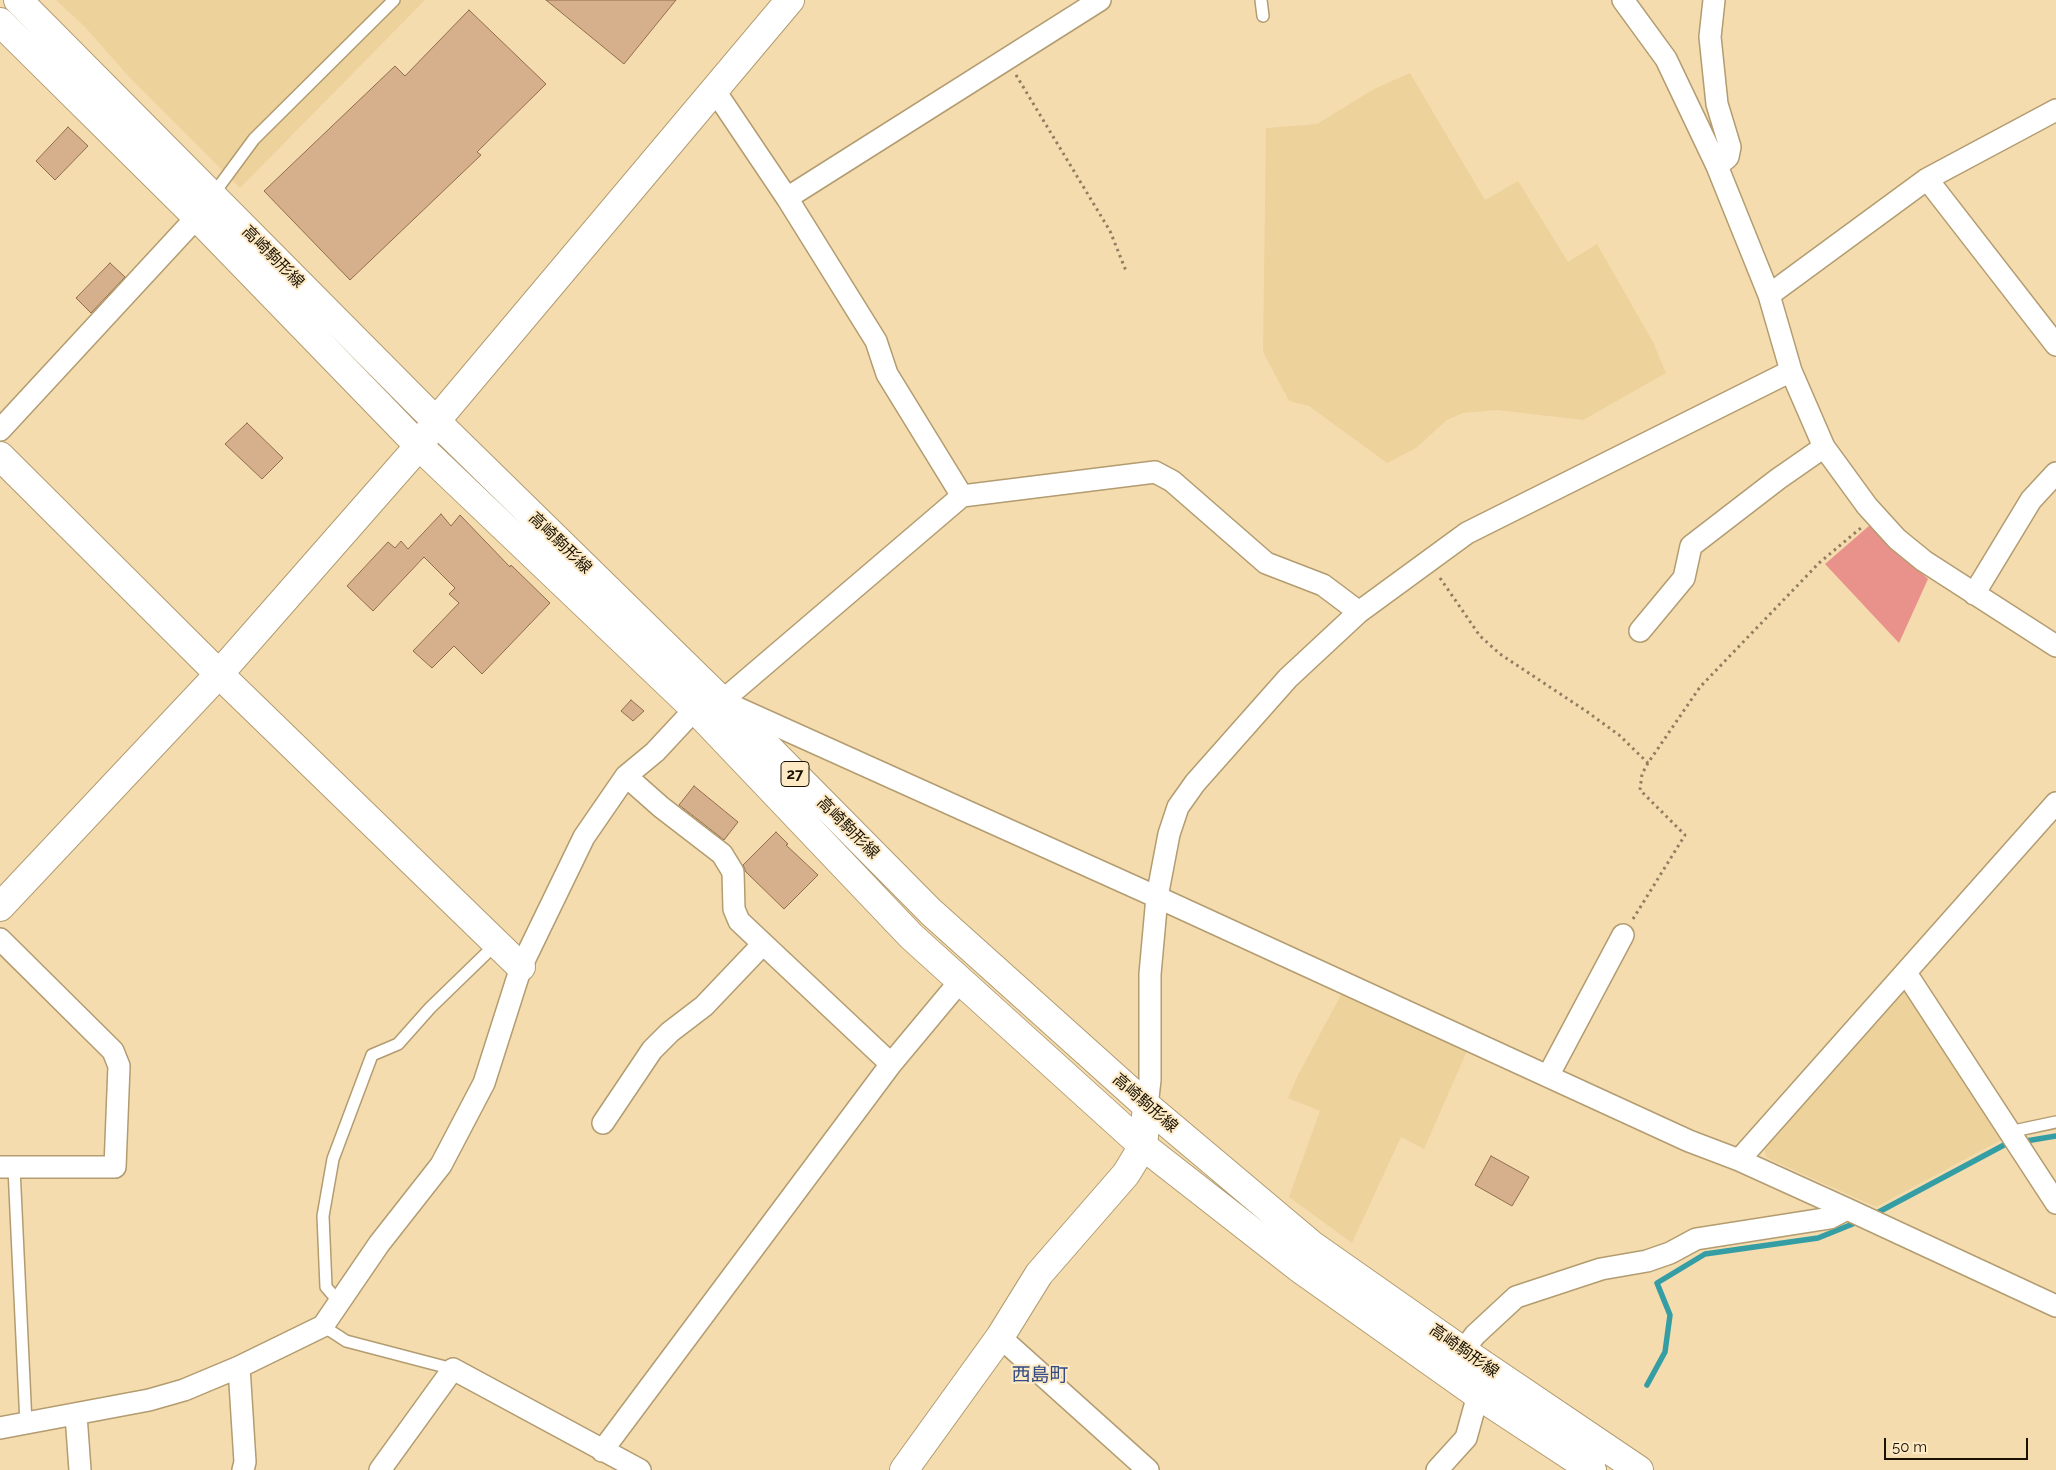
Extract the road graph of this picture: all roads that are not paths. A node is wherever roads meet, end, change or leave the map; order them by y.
1 (18, 0) edge
2 (394, 0) edge
3 (790, 0) edge
4 (1100, 0) edge
5 (1261, 0) edge
6 (1623, 0) edge
7 (1714, 0) edge
8 (1263, 16) dead end
9 (0, 22) edge
10 (715, 91) junction
11 (2056, 110) edge
12 (1717, 166) junction
13 (1927, 179) junction
14 (787, 198) junction
15 (205, 206) junction
16 (1769, 295) junction
17 (2056, 344) edge
18 (1791, 372) junction
19 (436, 421) junction
20 (0, 430) edge
21 (419, 446) junction
22 (1824, 447) junction
23 (0, 456) edge
24 (2056, 473) edge
25 (962, 496) junction
26 (1974, 594) junction
27 (1358, 612) junction
28 (1640, 631) dead end
29 (2056, 646) edge
30 (219, 674) junction
31 (722, 701) junction
32 (695, 709) junction
33 (626, 776) junction
34 (2056, 804) edge
35 (1157, 897) junction
36 (0, 907) edge
37 (1623, 935) road end
38 (0, 939) edge
39 (496, 944) junction
40 (763, 944) junction
41 (521, 967) junction
42 (1906, 973) junction
43 (961, 980) junction
44 (891, 1064) junction
45 (1548, 1076) junction
46 (1147, 1106) junction
47 (2056, 1122) edge
48 (603, 1123) dead end
49 (2010, 1132) junction
50 (1143, 1146) junction
51 (1739, 1160) junction
52 (7, 1167) edge
53 (2056, 1203) edge
54 (1847, 1209) junction
55 (339, 1302) junction
56 (2056, 1306) edge
57 (323, 1326) junction
58 (1000, 1337) junction
59 (1463, 1352) junction
60 (239, 1367) junction
61 (453, 1369) junction
62 (1478, 1395) junction
63 (76, 1415) junction
64 (26, 1424) junction
65 (0, 1428) edge
66 (610, 1460) edge
67 (1144, 1468) edge
68 (80, 1470) edge
69 (243, 1470) edge
70 (380, 1470) edge
71 (640, 1470) edge
72 (904, 1470) edge
73 (1437, 1470) edge
74 (1592, 1470) edge
75 (1639, 1470) edge

1 - 15 main road, 高崎駒形線 / 27
2 - 15 lane
3 - 10 main road
4 - 14 street
5 - 8 lane
6 - 12 street
7 - 12 street
9 - 15 main road, 高崎駒形線 / 27
10 - 14 street
10 - 19 main road
11 - 13 street
12 - 16 street
13 - 16 street
13 - 17 street
14 - 25 street
15 - 19 main road, 高崎駒形線 / 27
15 - 20 street
15 - 21 main road, 高崎駒形線 / 27
16 - 18 street
18 - 22 street
18 - 27 street
19 - 21 main road
19 - 31 main road, 高崎駒形線 / 27
21 - 30 main road
21 - 32 main road, 高崎駒形線 / 27
22 - 26 street
22 - 28 street
23 - 30 main road
24 - 26 street
25 - 27 street
25 - 31 street
26 - 29 street
27 - 35 street
30 - 36 main road
30 - 39 main road
31 - 32 street
31 - 35 street
31 - 46 main road, 高崎駒形線 / 27
32 - 33 street
32 - 43 main road, 高崎駒形線 / 27
33 - 40 street
33 - 41 street
34 - 42 street
35 - 45 street
35 - 46 street
37 - 45 street
38 - 52 street
39 - 41 main road
39 - 55 lane
40 - 44 street
40 - 48 street
41 - 55 street
42 - 49 street
42 - 51 street
43 - 44 street
43 - 50 main road, 高崎駒形線 / 27
44 - 66 street
45 - 51 street
46 - 50 main road
46 - 59 main road, 高崎駒形線 / 27
47 - 49 lane
49 - 53 street
50 - 58 main road
50 - 62 main road, 高崎駒形線 / 27
51 - 54 street
52 - 64 lane
54 - 56 street
54 - 59 street
55 - 57 street
57 - 60 street
57 - 61 lane
58 - 67 street
58 - 72 main road
59 - 75 main road, 高崎駒形線 / 27
60 - 63 street
60 - 69 street
61 - 66 street
61 - 70 street
62 - 73 street
62 - 74 main road, 高崎駒形線 / 27
63 - 64 street
63 - 68 street
64 - 65 street
66 - 71 street

